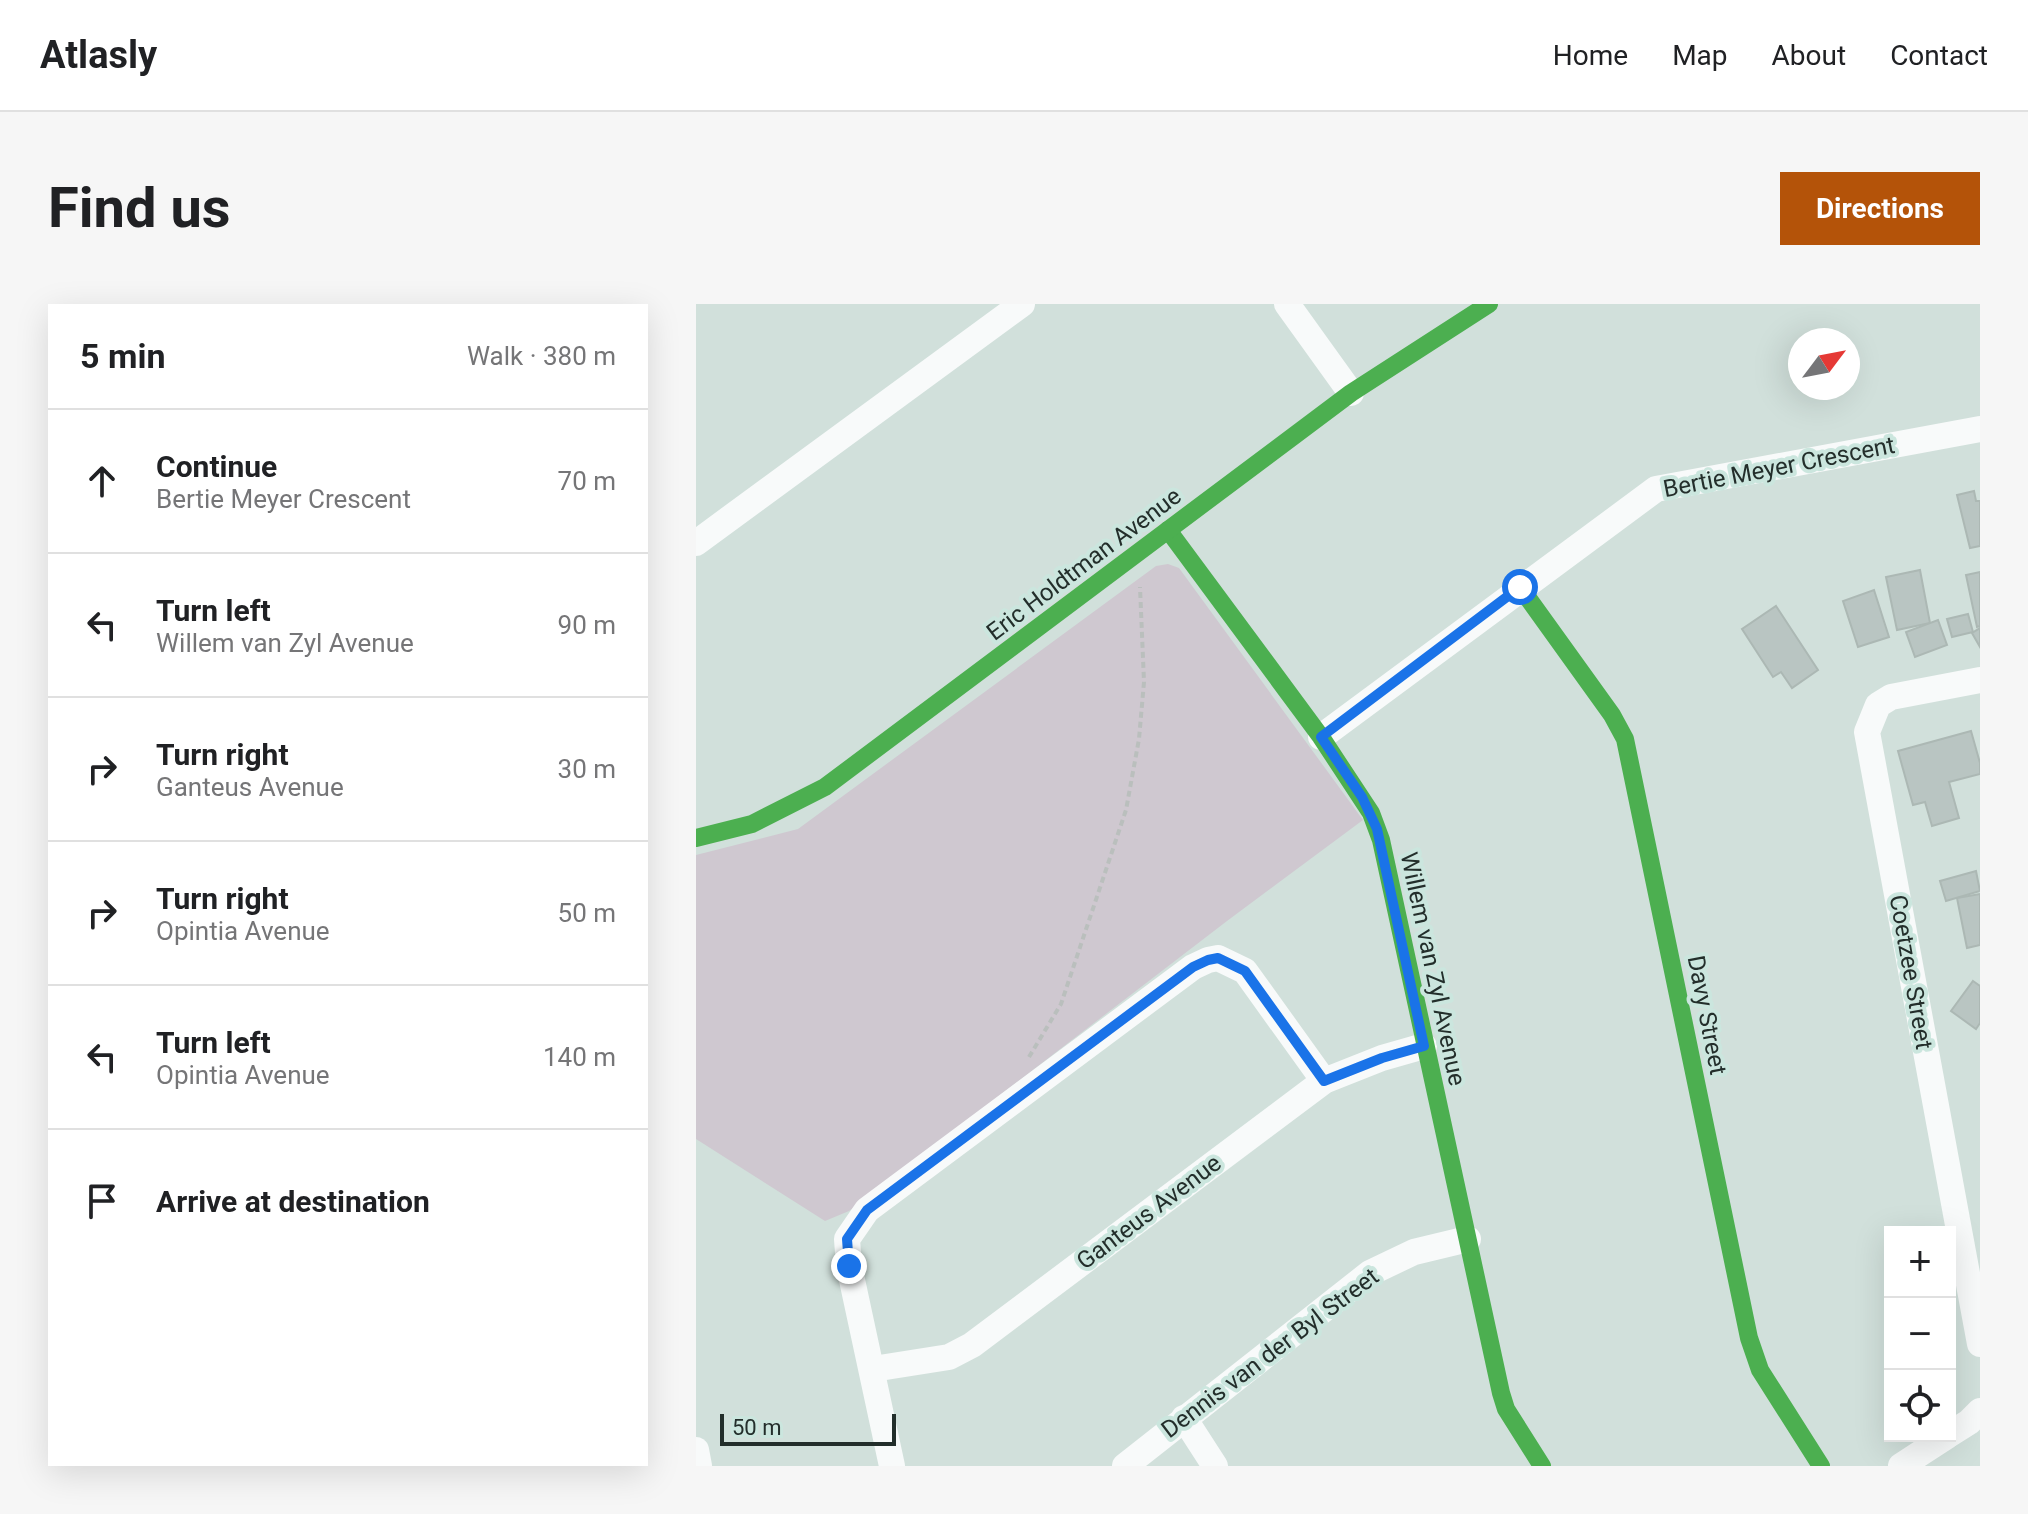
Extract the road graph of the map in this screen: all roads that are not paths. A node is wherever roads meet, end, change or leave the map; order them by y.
1 (1022, 304) edge
2 (1287, 304) edge
3 (1489, 304) edge
4 (1351, 393) junction
5 (1980, 429) edge
6 (1168, 530) junction
7 (696, 543) edge
8 (1520, 587) junction
9 (1980, 680) edge
10 (1321, 737) junction
11 (696, 838) edge
12 (1424, 1046) junction
13 (1324, 1081) junction
14 (1468, 1239) junction
15 (1980, 1344) edge
16 (873, 1369) junction
17 (1980, 1411) edge
18 (1184, 1418) junction
19 (1956, 1430) edge
20 (1938, 1442) edge
21 (696, 1450) edge
22 (699, 1466) edge
23 (892, 1466) edge
24 (1125, 1466) edge
25 (1215, 1466) edge
26 (1542, 1466) edge
27 (1821, 1466) edge
28 (1901, 1466) edge

1 - 7 street
2 - 4 street
3 - 4 street, Eric Holdtman Avenue
4 - 6 street, Eric Holdtman Avenue
5 - 8 street, Bertie Meyer Crescent
6 - 10 street, Willem van Zyl Avenue
6 - 11 street, Eric Holdtman Avenue
8 - 10 street, Bertie Meyer Crescent
8 - 27 street, Davy Street
9 - 15 street, Coetzee Street
10 - 12 street, Willem van Zyl Avenue
12 - 13 street, Ganteus Avenue
12 - 14 street, Willem van Zyl Avenue
13 - 16 street, Ganteus Avenue
13 - 16 street
14 - 18 street, Dennis van der Byl Street
14 - 26 street, Willem van Zyl Avenue
16 - 23 street
17 - 19 street
18 - 24 street, Dennis van der Byl Street
18 - 25 street
20 - 28 street
21 - 22 street

